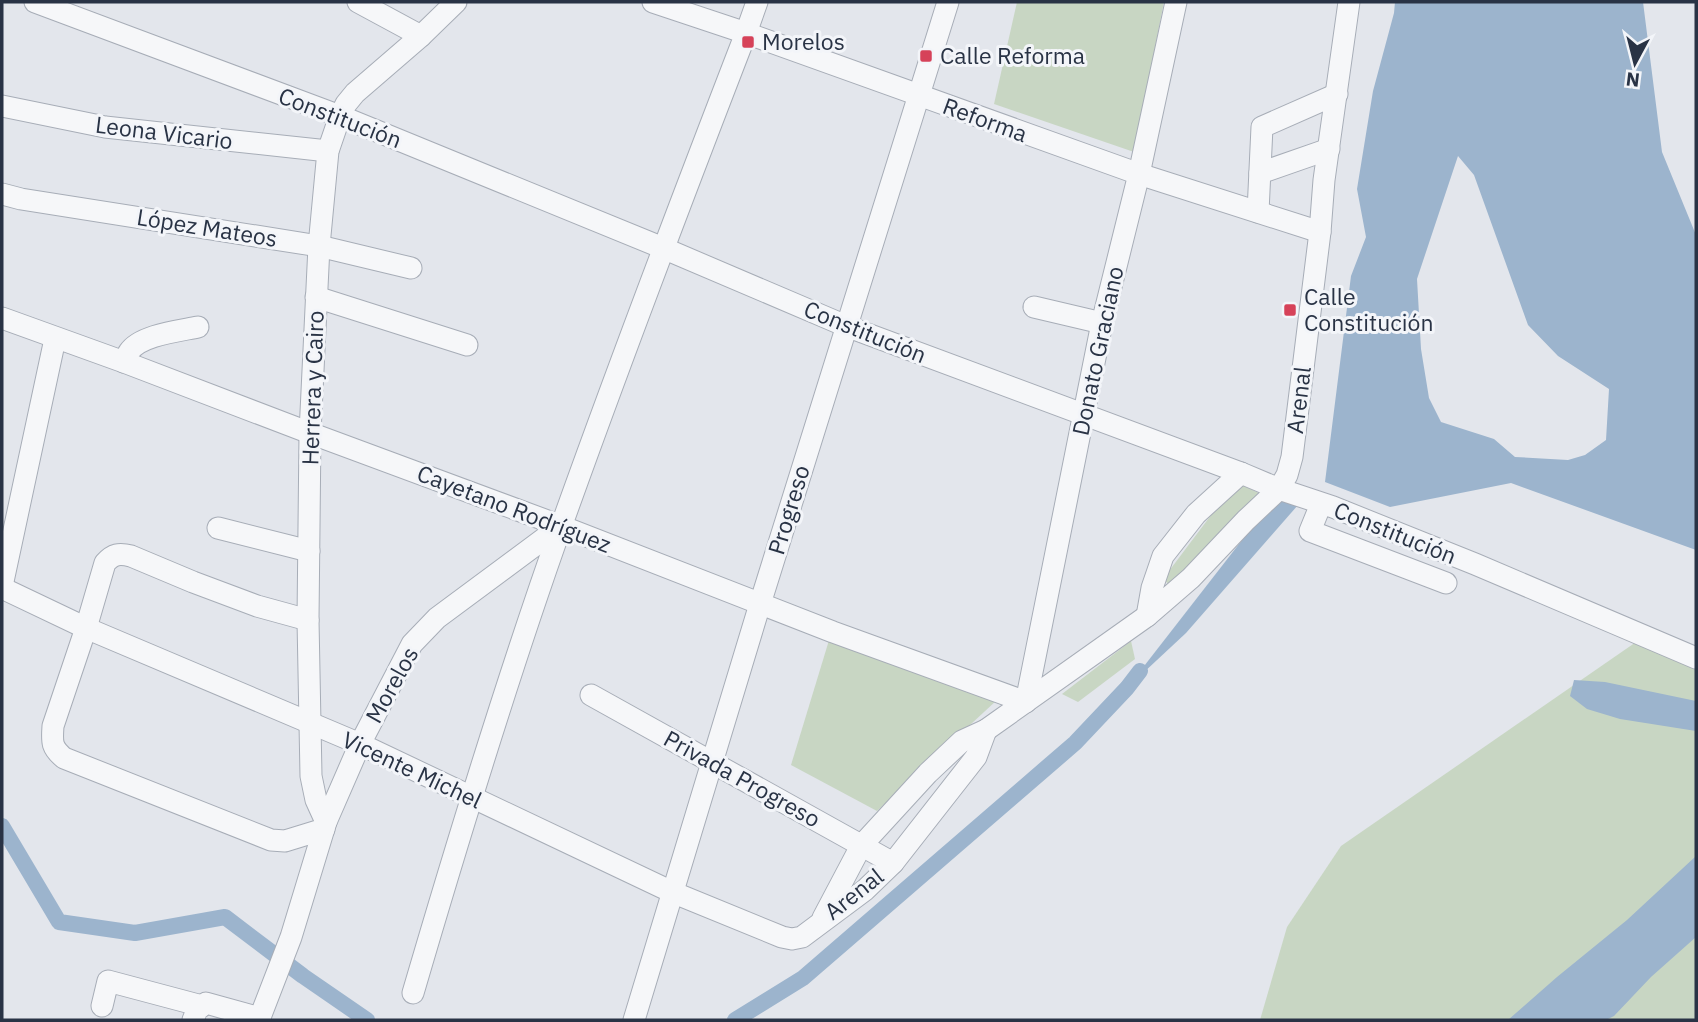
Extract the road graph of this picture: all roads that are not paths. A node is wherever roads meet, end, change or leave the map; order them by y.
1 (35, 2) edge
2 (358, 2) edge
3 (456, 2) edge
4 (653, 2) edge
5 (757, 2) edge
6 (948, 2) edge
7 (1176, 2) edge
8 (1349, 2) edge
9 (747, 33) junction
10 (421, 36) junction
11 (1336, 94) junction
12 (920, 96) junction
13 (2, 106) edge
14 (340, 116) junction
15 (1329, 149) junction
16 (328, 151) junction
17 (1260, 173) junction
18 (1139, 174) junction
19 (2, 194) edge
20 (1258, 212) junction
21 (1320, 232) junction
22 (319, 246) junction
23 (663, 248) junction
24 (411, 268) dead end
25 (316, 297) junction
26 (1034, 307) dead end
27 (2, 318) edge
28 (1102, 323) junction
29 (846, 326) junction
30 (198, 327) dead end
31 (55, 339) junction
32 (467, 345) dead end
33 (124, 362) junction
34 (1083, 416) junction
35 (310, 433) junction
36 (1241, 473) junction
37 (1279, 489) junction
38 (1321, 504) junction
39 (561, 526) junction
40 (219, 528) dead end
41 (309, 551) junction
42 (1446, 583) dead end
43 (2, 587) edge
44 (760, 604) junction
45 (1147, 616) junction
46 (308, 620) junction
47 (86, 628) junction
48 (1696, 658) edge
49 (591, 695) dead end
50 (1026, 702) junction
51 (309, 722) junction
52 (986, 730) junction
53 (360, 744) junction
54 (712, 762) junction
55 (471, 797) junction
56 (325, 826) junction
57 (861, 846) junction
58 (893, 863) junction
59 (672, 892) junction
60 (820, 923) junction
61 (413, 993) dead end
62 (102, 1006) dead end
63 (197, 1013) edge
64 (260, 1019) edge
65 (634, 1020) edge

1 - 14 street, Constitución
2 - 10 street
3 - 10 street, Herrera y Cairo
4 - 9 street, Reforma
5 - 9 street
6 - 12 street, Progreso
7 - 18 street, Donato Graciano
8 - 11 street, Arenal
9 - 12 street, Reforma
9 - 23 street
10 - 14 street, Herrera y Cairo
11 - 15 street, Arenal
11 - 17 street
12 - 18 street, Reforma
12 - 29 street, Progreso
13 - 16 street, Leona Vicario
14 - 16 street, Herrera y Cairo
14 - 23 street, Constitución
15 - 17 street
15 - 21 street, Arenal
16 - 22 street, Herrera y Cairo
17 - 20 street
18 - 20 street, Reforma
18 - 28 street, Donato Graciano
19 - 22 street, López Mateos
20 - 21 street, Reforma
21 - 37 street, Arenal
22 - 24 street, López Mateos
22 - 25 street, Herrera y Cairo
23 - 29 street, Constitución
23 - 39 street
25 - 32 street
25 - 35 street, Herrera y Cairo
26 - 28 street
27 - 31 street, Cayetano Rodríguez
28 - 34 street, Donato Graciano
29 - 34 street, Constitución
29 - 44 street, Progreso
30 - 33 street
31 - 33 street, Cayetano Rodríguez
31 - 43 street
33 - 35 street, Cayetano Rodríguez
34 - 36 street, Constitución
34 - 50 street, Donato Graciano
35 - 39 street, Cayetano Rodríguez
35 - 41 street, Herrera y Cairo
36 - 37 street, Constitución
36 - 45 street
37 - 38 street, Constitución
37 - 45 street, Arenal
38 - 42 street
38 - 48 street, Constitución
39 - 44 street, Cayetano Rodríguez
39 - 53 street, Morelos
39 - 55 street
40 - 41 street
41 - 46 street, Herrera y Cairo
43 - 47 street, Vicente Michel
44 - 50 street, Cayetano Rodríguez
44 - 54 street, Progreso
45 - 50 street, Arenal
46 - 47 street
46 - 51 street, Herrera y Cairo
47 - 51 street, Vicente Michel
47 - 56 street
49 - 54 street, Privada Progreso
50 - 52 street, Arenal
51 - 53 street, Vicente Michel
51 - 56 street, Herrera y Cairo
52 - 57 street, Arenal
52 - 58 street, Arenal
53 - 55 street, Vicente Michel
53 - 56 street, Morelos
54 - 57 street, Privada Progreso
54 - 59 street, Progreso
55 - 59 street, Vicente Michel
55 - 61 street
56 - 64 street, Morelos
57 - 58 street, Privada Progreso
57 - 60 street, Arenal
58 - 60 street, Arenal
59 - 60 street, Vicente Michel
59 - 65 street, Progreso
62 - 63 street
63 - 64 street

